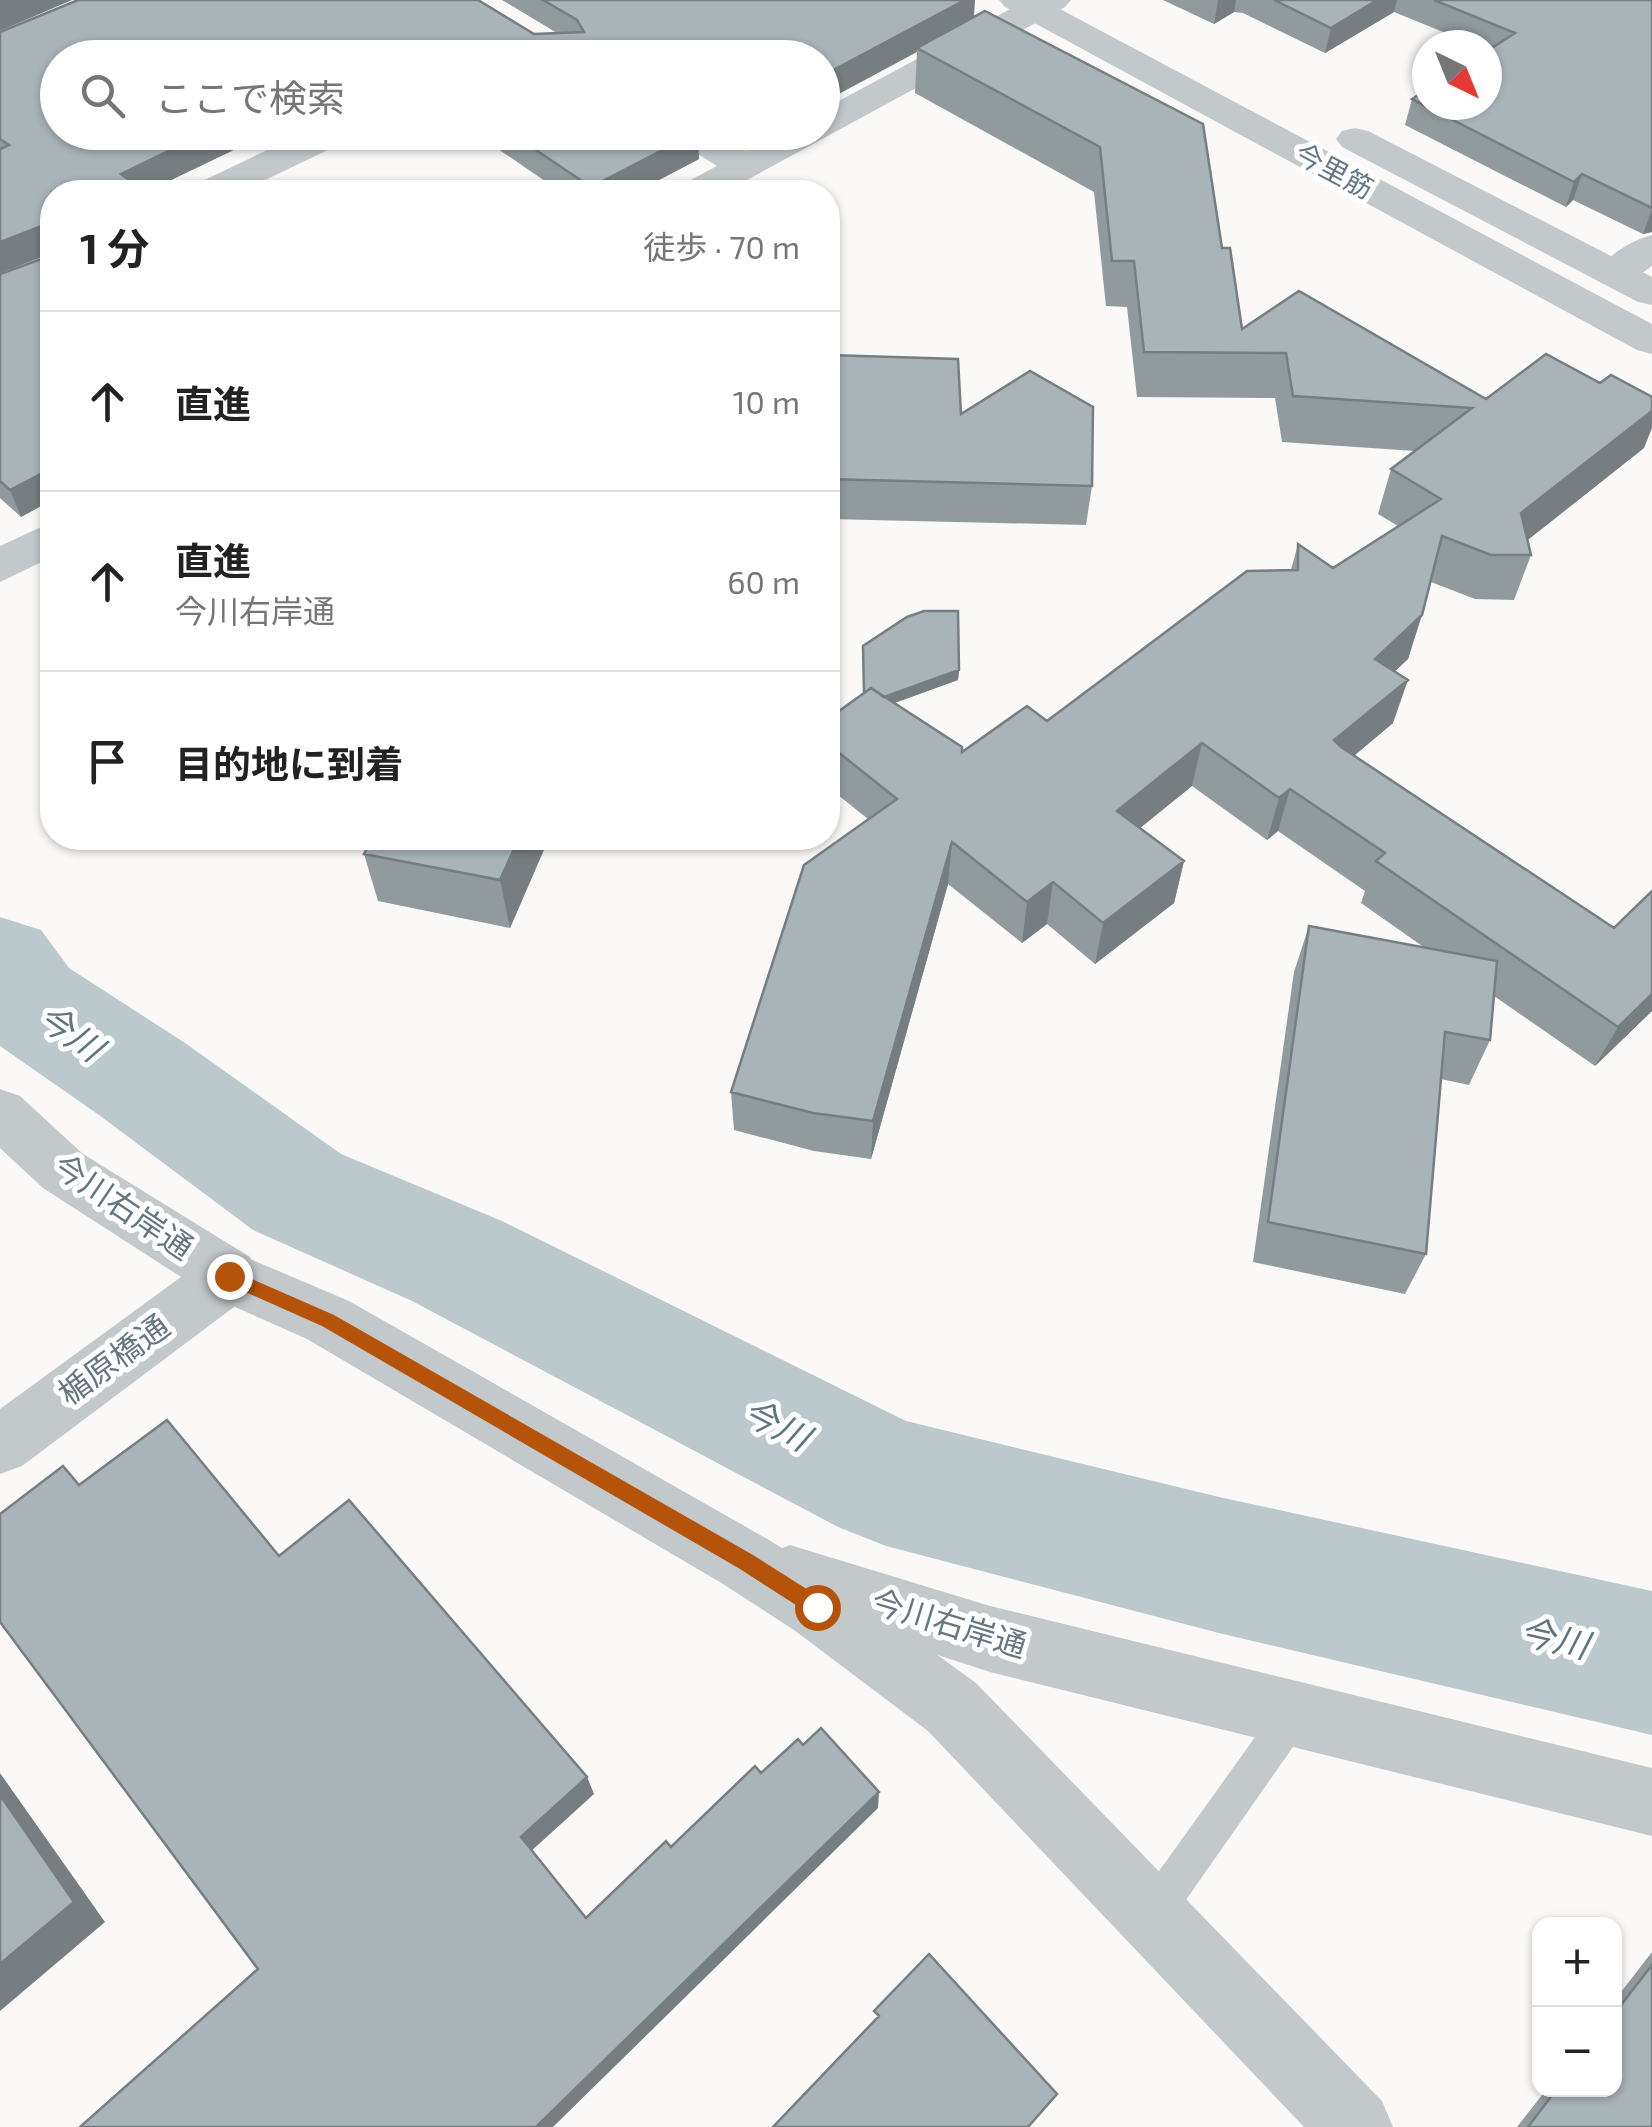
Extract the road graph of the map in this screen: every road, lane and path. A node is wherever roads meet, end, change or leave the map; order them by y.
1 (1086, 0) edge
2 (1035, 3) edge
3 (1284, 102) dead end
4 (840, 115) edge
5 (1318, 120) dead end
6 (298, 150) edge
7 (717, 150) edge
8 (776, 150) edge
9 (745, 167) junction
10 (235, 180) edge
11 (720, 180) edge
12 (1652, 247) edge
13 (1614, 274) junction
14 (1652, 294) edge
15 (1652, 342) edge
16 (40, 544) edge
17 (0, 566) edge
18 (0, 1113) edge
19 (229, 1276) junction
20 (0, 1445) edge
21 (746, 1562) junction
22 (1294, 1714) junction
23 (1652, 1802) edge
24 (1153, 1913) junction
25 (1356, 2127) edge

1 - 3 street, 今里筋
2 - 4 street
2 - 15 street, 今里筋
5 - 13 street, 今里筋
6 - 10 street
7 - 9 street
8 - 9 street
9 - 11 street
12 - 13 street
13 - 14 street, 今里筋
16 - 17 street
18 - 19 street, 今川右岸通
19 - 20 street, 楯原橋通
19 - 21 street, 今川右岸通
21 - 22 street, 今川右岸通
21 - 24 street
22 - 23 street, 今川右岸通
22 - 24 lane
24 - 25 street

